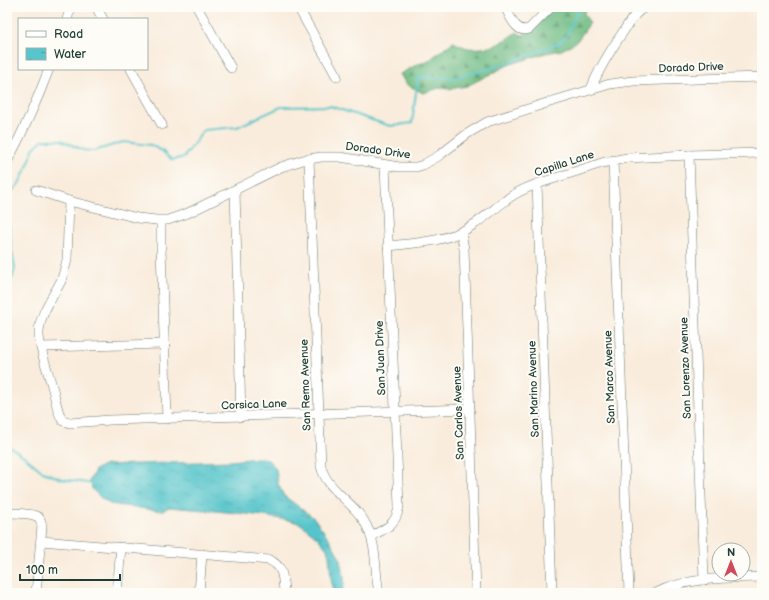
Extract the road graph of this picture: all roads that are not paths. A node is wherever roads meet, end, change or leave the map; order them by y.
1 (71, 7) edge
2 (96, 7) edge
3 (197, 7) edge
4 (298, 7) edge
5 (505, 7) edge
6 (551, 7) edge
7 (644, 7) edge
8 (67, 18) edge
9 (102, 18) edge
10 (231, 68) dead end
11 (49, 70) edge
12 (132, 70) edge
13 (337, 77) dead end
14 (762, 77) edge
15 (591, 89) junction
16 (162, 125) dead end
17 (762, 153) edge
18 (689, 155) junction
19 (310, 159) junction
20 (613, 160) junction
21 (7, 162) edge
22 (385, 165) junction
23 (537, 184) junction
24 (36, 190) dead end
25 (235, 190) junction
26 (69, 201) junction
27 (161, 221) junction
28 (460, 233) junction
29 (388, 246) junction
30 (165, 344) junction
31 (41, 347) junction
32 (470, 409) junction
33 (394, 411) junction
34 (318, 414) junction
35 (241, 417) junction
36 (167, 419) junction
37 (7, 513) edge
38 (371, 536) junction
39 (41, 541) junction
40 (121, 548) junction
41 (202, 554) junction
42 (762, 577) edge
43 (704, 580) junction
44 (36, 593) edge
45 (118, 593) edge
46 (199, 593) edge
47 (284, 593) edge
48 (379, 593) edge
49 (476, 593) edge
50 (552, 593) edge
51 (629, 593) edge
52 (656, 593) edge

1 - 8 street
2 - 9 street
3 - 10 street
4 - 13 street
5 - 6 street
7 - 15 street
11 - 21 street
12 - 16 street
14 - 15 street, Dorado Drive
15 - 22 street, Dorado Drive
17 - 18 street, Capilla Lane
18 - 20 street, Capilla Lane
18 - 43 street, San Lorenzo Avenue
19 - 22 street, Dorado Drive
19 - 25 street, Dorado Drive
19 - 34 street, San Remo Avenue
20 - 23 street, Capilla Lane
20 - 51 street, San Marco Avenue
22 - 29 street, San Juan Drive
23 - 28 street, Capilla Lane
23 - 50 street, San Marino Avenue
24 - 26 street, Dorado Drive
25 - 27 street, Dorado Drive
25 - 35 street
26 - 27 street, Dorado Drive
26 - 31 street
27 - 30 street
28 - 29 street, Capilla Lane
28 - 32 street, San Carlos Avenue
29 - 33 street, San Juan Drive
30 - 31 street
30 - 36 street
31 - 36 street, Corsica Lane
32 - 33 street, Corsica Lane
32 - 49 street, San Carlos Avenue
33 - 34 street, Corsica Lane
33 - 38 street, San Juan Drive
34 - 35 street, Corsica Lane
34 - 38 street, San Remo Avenue
35 - 36 street, Corsica Lane
37 - 39 street
38 - 48 street, San Remo Avenue
39 - 40 street
39 - 44 street
40 - 41 street
40 - 45 street
41 - 46 street
41 - 47 street
42 - 43 street
43 - 52 street

